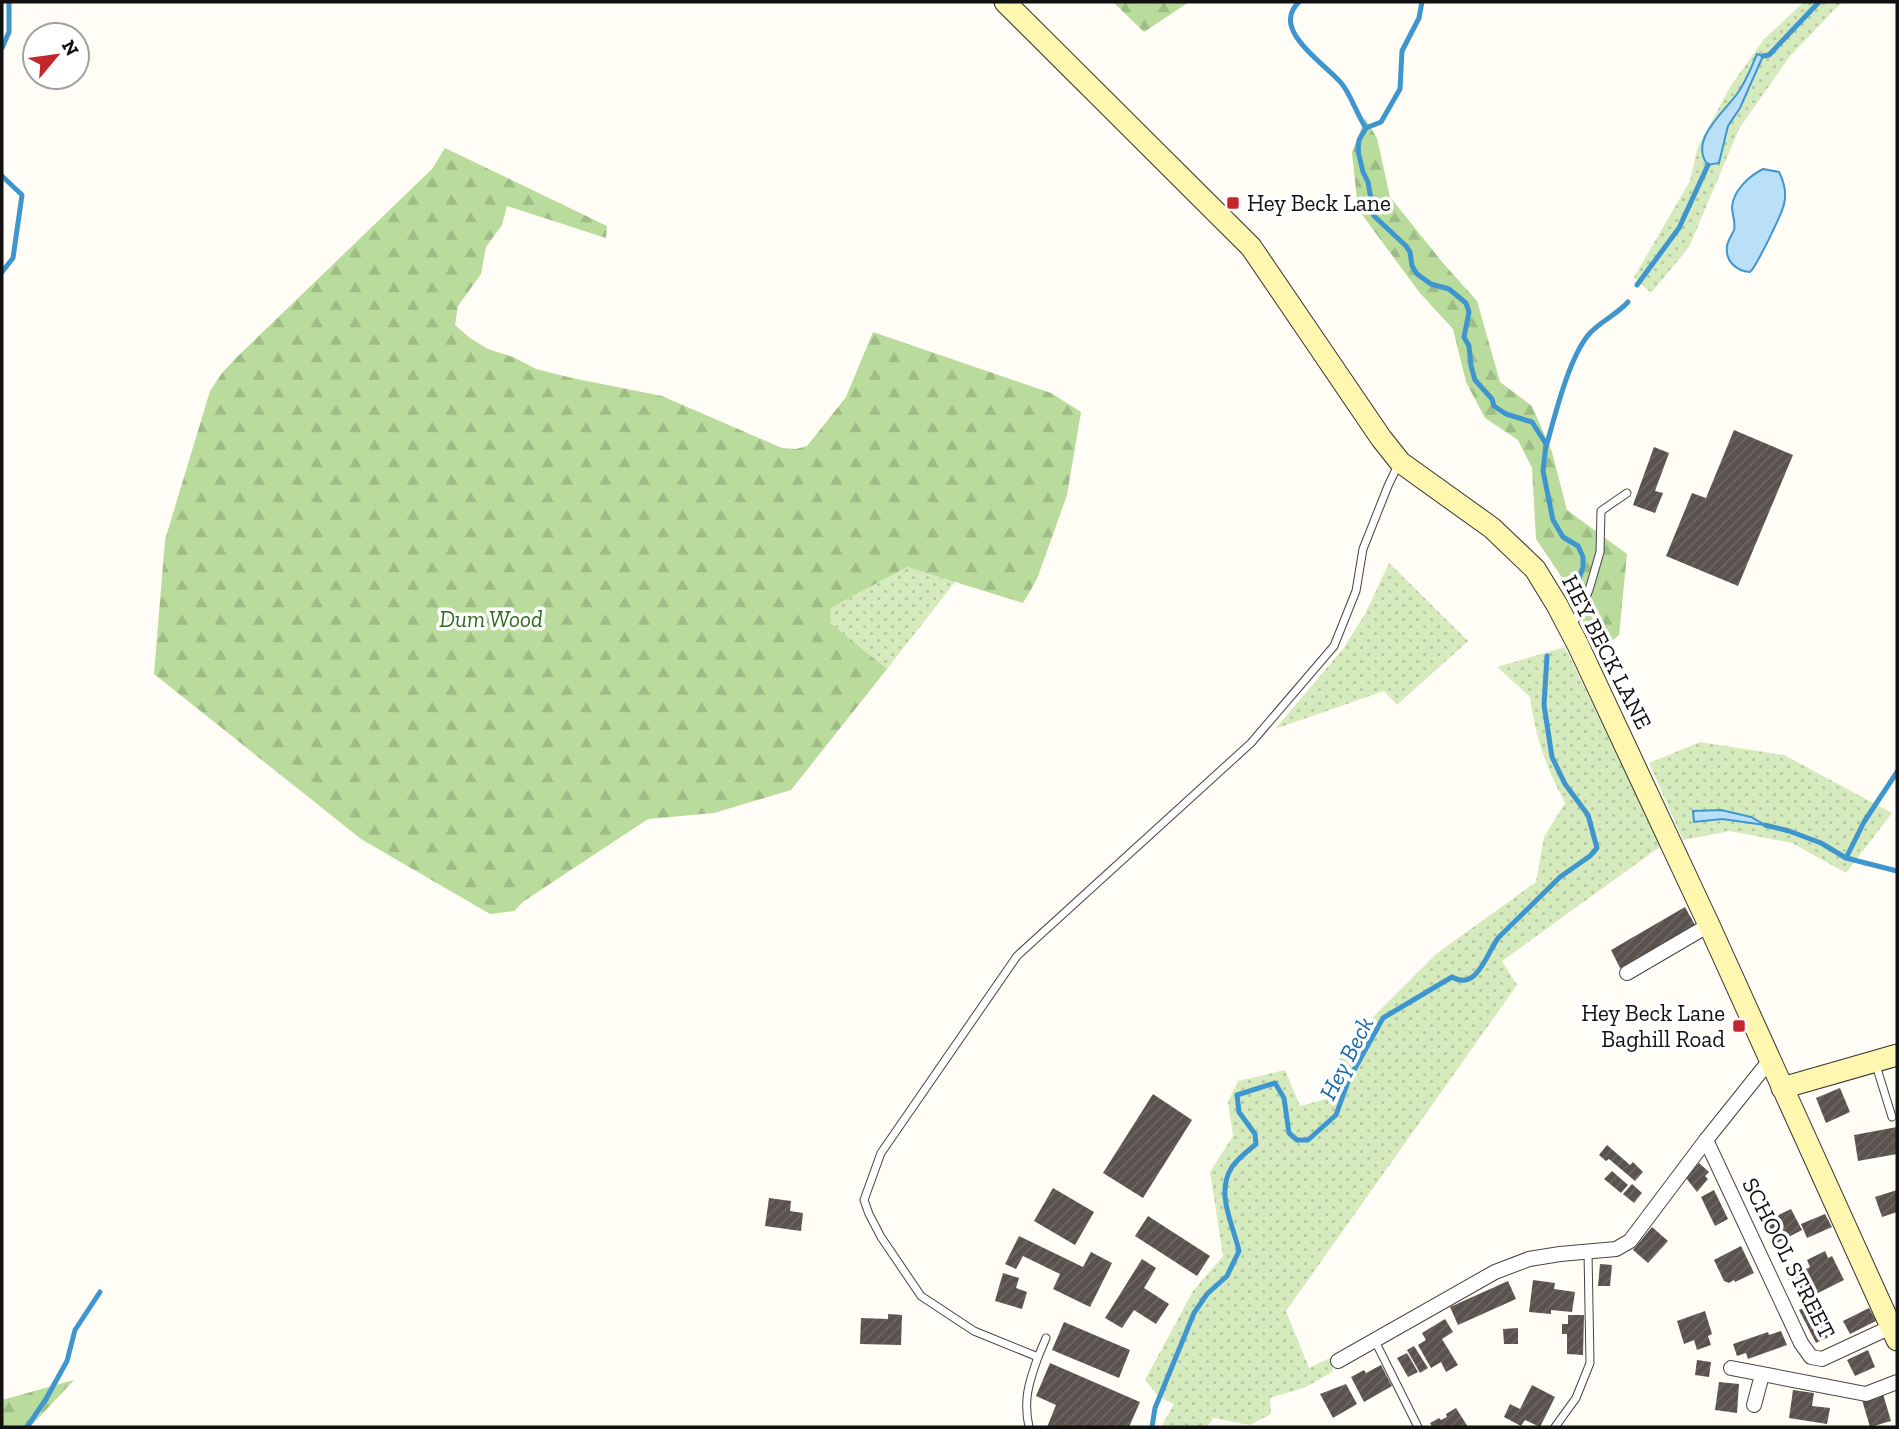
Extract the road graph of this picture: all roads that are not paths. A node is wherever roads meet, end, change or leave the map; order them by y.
1 (1004, 2) edge
2 (1400, 462) junction
3 (1627, 493) dead end
4 (1570, 631) junction
5 (1709, 926) junction
6 (1627, 973) dead end
7 (1897, 1055) edge
8 (1770, 1060) junction
9 (1874, 1062) junction
10 (1782, 1088) junction
11 (1892, 1117) dead end
12 (1706, 1140) junction
13 (1588, 1251) junction
14 (1893, 1323) edge
15 (1046, 1338) dead end
16 (1375, 1340) junction
17 (1038, 1357) junction
18 (1338, 1361) dead end
19 (1731, 1368) dead end
20 (1762, 1375) junction
21 (1897, 1382) edge
22 (1754, 1405) dead end
23 (1029, 1427) edge
24 (1418, 1427) edge
25 (1555, 1427) edge

1 - 2 street, HEY BECK LANE
2 - 4 street, HEY BECK LANE
2 - 17 lane
3 - 4 lane
4 - 5 street, HEY BECK LANE
5 - 6 street
5 - 8 street, HEY BECK LANE
7 - 9 street
8 - 10 street, HEY BECK LANE
8 - 12 street
9 - 10 street
9 - 11 lane
10 - 14 street, HEY BECK LANE
12 - 13 street
12 - 14 street, SCHOOL STREET
13 - 16 street
13 - 25 lane
15 - 17 lane
16 - 18 street
16 - 24 lane
17 - 23 lane
19 - 20 street
20 - 21 street
20 - 22 street

